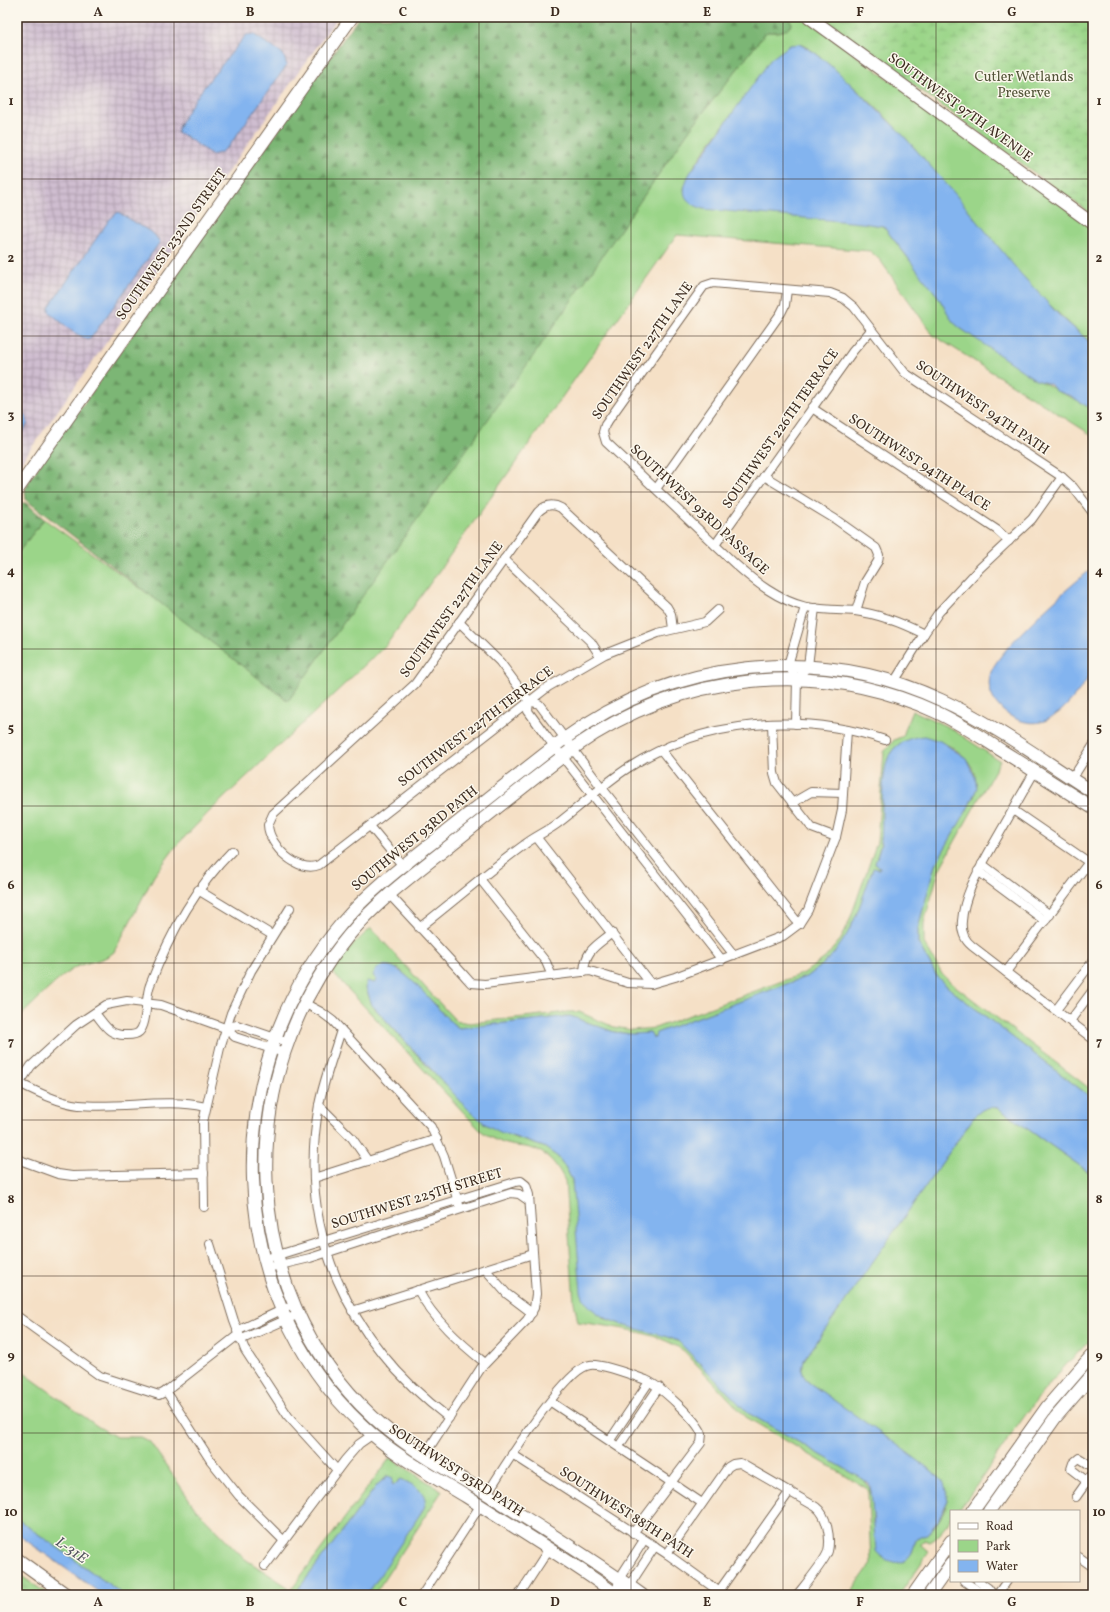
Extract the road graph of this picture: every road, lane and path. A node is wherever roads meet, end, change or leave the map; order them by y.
1 (352, 17) edge
2 (809, 17) edge
3 (1093, 224) edge
4 (706, 285) joint
5 (787, 290) junction
6 (871, 330) junction
7 (812, 408) junction
8 (603, 432) joint
9 (764, 476) junction
10 (1062, 477) junction
11 (656, 489) junction
12 (17, 490) edge
13 (1093, 513) edge
14 (1009, 541) junction
15 (715, 545) junction
16 (504, 559) junction
17 (805, 607) junction
18 (815, 608) junction
19 (718, 610) dead end
20 (856, 612) junction
21 (459, 622) junction
22 (673, 628) junction
23 (924, 634) junction
24 (600, 656) junction
25 (788, 665) junction
26 (808, 666) junction
27 (798, 679) junction
28 (894, 682) junction
29 (529, 701) junction
30 (772, 724) junction
31 (796, 724) junction
32 (847, 730) junction
33 (885, 740) dead end
34 (559, 743) junction
35 (1093, 746) edge
36 (572, 749) junction
37 (661, 750) junction
38 (562, 757) junction
39 (1035, 771) junction
40 (1072, 779) junction
41 (602, 788) junction
42 (1093, 792) edge
43 (843, 793) junction
44 (592, 795) junction
45 (792, 803) junction
46 (1093, 808) edge
47 (1013, 810) junction
48 (370, 826) junction
49 (836, 837) junction
50 (536, 838) junction
51 (232, 851) dead end
52 (1091, 863) edge
53 (403, 866) junction
54 (980, 867) junction
55 (306, 868) joint
56 (480, 879) junction
57 (198, 890) junction
58 (389, 894) junction
59 (290, 908) dead end
60 (1047, 918) junction
61 (799, 924) junction
62 (419, 928) junction
63 (612, 933) junction
64 (272, 936) junction
65 (734, 955) junction
66 (722, 960) junction
67 (1093, 961) edge
68 (584, 972) junction
69 (1006, 972) junction
70 (552, 976) junction
71 (651, 984) junction
72 (1093, 990) edge
73 (146, 1002) junction
74 (304, 1003) junction
75 (1056, 1010) junction
76 (95, 1013) junction
77 (1070, 1021) junction
78 (226, 1028) junction
79 (341, 1030) junction
80 (1093, 1039) edge
81 (273, 1043) junction
82 (285, 1048) junction
83 (18, 1085) edge
84 (319, 1105) junction
85 (206, 1107) junction
86 (437, 1139) junction
87 (17, 1159) edge
88 (368, 1161) junction
89 (204, 1173) junction
90 (314, 1178) junction
91 (458, 1200) junction
92 (528, 1201) junction
93 (204, 1207) dead end
94 (460, 1210) junction
95 (324, 1241) junction
96 (210, 1244) dead end
97 (328, 1253) junction
98 (533, 1254) junction
99 (279, 1260) junction
100 (266, 1264) junction
101 (485, 1269) junction
102 (418, 1290) junction
103 (297, 1309) junction
104 (352, 1311) junction
105 (532, 1313) junction
106 (284, 1315) junction
107 (17, 1316) edge
108 (239, 1335) junction
109 (1093, 1354) edge
110 (485, 1363) junction
111 (1093, 1374) edge
112 (649, 1382) junction
113 (659, 1387) junction
114 (166, 1391) junction
115 (551, 1402) junction
116 (449, 1418) junction
117 (372, 1435) junction
118 (610, 1440) junction
119 (619, 1446) junction
120 (512, 1454) junction
121 (424, 1456) junction
122 (1093, 1467) edge
123 (337, 1470) junction
124 (1093, 1473) edge
125 (671, 1482) junction
126 (1090, 1484) edge
127 (790, 1491) junction
128 (487, 1494) junction
129 (1076, 1497) dead end
130 (702, 1503) junction
131 (480, 1506) junction
132 (974, 1510) edge
133 (990, 1510) edge
134 (633, 1533) junction
135 (644, 1540) junction
136 (284, 1541) junction
137 (655, 1546) junction
138 (950, 1546) edge
139 (549, 1549) junction
140 (667, 1554) junction
141 (1080, 1558) edge
142 (17, 1560) edge
143 (946, 1564) edge
144 (265, 1566) dead end
145 (1093, 1567) edge
146 (619, 1579) junction
147 (965, 1582) edge
148 (979, 1582) edge
149 (1006, 1582) edge
150 (629, 1586) junction
151 (721, 1593) edge
152 (67, 1595) edge
153 (422, 1595) edge
154 (519, 1595) edge
155 (616, 1595) edge
156 (642, 1595) edge
157 (797, 1595) edge
158 (913, 1595) edge
159 (929, 1595) edge
160 (984, 1595) edge
161 (993, 1595) edge
162 (997, 1595) edge

1 - 12 street, SOUTHWEST 232ND STREET
2 - 3 street, SOUTHWEST 97TH AVENUE
4 - 5 street, SOUTHWEST 94TH PATH
4 - 8 street, SOUTHWEST 227TH LANE
5 - 6 street, SOUTHWEST 94TH PATH
5 - 11 street
6 - 7 street, SOUTHWEST 226TH TERRACE
6 - 10 street, SOUTHWEST 94TH PATH
7 - 9 street, SOUTHWEST 226TH TERRACE
7 - 14 street, SOUTHWEST 94TH PLACE
8 - 11 street, SOUTHWEST 93RD PASSAGE
9 - 15 street, SOUTHWEST 226TH TERRACE
9 - 20 street
10 - 13 street, SOUTHWEST 94TH PATH
10 - 14 street
11 - 15 street, SOUTHWEST 93RD PASSAGE
14 - 23 street
15 - 17 street, SOUTHWEST 93RD PASSAGE
16 - 21 street, SOUTHWEST 227TH LANE
16 - 22 street, SOUTHWEST 227TH LANE
16 - 24 street
17 - 18 street, SOUTHWEST 93RD PASSAGE
17 - 25 street
18 - 20 street, SOUTHWEST 93RD PASSAGE
18 - 26 street
19 - 22 street, SOUTHWEST 227TH TERRACE
20 - 23 street, SOUTHWEST 93RD PASSAGE
21 - 29 street
21 - 55 street, SOUTHWEST 227TH LANE
22 - 24 street, SOUTHWEST 227TH TERRACE
23 - 28 street
24 - 29 street, SOUTHWEST 227TH TERRACE
25 - 26 street, SOUTHWEST 93RD PATH
25 - 27 street
25 - 34 street, SOUTHWEST 93RD PATH
26 - 27 street
26 - 28 street, SOUTHWEST 93RD PATH
27 - 31 street
27 - 36 street, SOUTHWEST 93RD PATH
27 - 39 street, SOUTHWEST 93RD PATH
28 - 40 street, SOUTHWEST 93RD PATH
29 - 34 street
29 - 34 street
29 - 48 street, SOUTHWEST 227TH TERRACE
30 - 31 street
30 - 37 street
30 - 45 street
31 - 32 street
32 - 33 street
32 - 43 street
34 - 36 street
34 - 38 street
34 - 53 street, SOUTHWEST 93RD PATH
35 - 40 street
36 - 38 street, SOUTHWEST 93RD PATH
36 - 41 street
37 - 41 street
37 - 61 street
38 - 44 street
38 - 58 street, SOUTHWEST 93RD PATH
39 - 46 street, SOUTHWEST 93RD PATH
39 - 47 street
40 - 42 street, SOUTHWEST 93RD PATH
41 - 44 street
41 - 65 street
43 - 45 street
43 - 49 street
44 - 50 street
44 - 66 street
45 - 49 street
47 - 52 street
47 - 54 street
48 - 53 street
48 - 55 street, SOUTHWEST 227TH TERRACE
49 - 61 street
50 - 56 street
50 - 63 street
51 - 57 street
52 - 60 street
53 - 81 street, SOUTHWEST 93RD PATH
54 - 60 street
54 - 69 street
56 - 62 street
56 - 70 street
57 - 64 street
57 - 73 street
58 - 62 street
58 - 74 street, SOUTHWEST 93RD PATH
59 - 64 street
60 - 69 street
61 - 65 street
62 - 70 street
63 - 68 street
63 - 71 street
64 - 78 street
65 - 66 street
66 - 71 street
67 - 75 street
68 - 70 street
68 - 71 street
69 - 75 street
72 - 77 street
73 - 76 street
73 - 76 street
73 - 78 street
74 - 79 street
74 - 82 street, SOUTHWEST 93RD PATH
75 - 77 street
76 - 83 street
77 - 80 street
78 - 81 street
78 - 81 street
78 - 85 street
79 - 84 street
79 - 86 street
81 - 82 street
81 - 100 street, SOUTHWEST 93RD PATH
82 - 99 street, SOUTHWEST 93RD PATH
83 - 85 street
84 - 88 street
84 - 90 street
85 - 89 street
86 - 88 street
86 - 91 street
87 - 89 street
88 - 90 street
89 - 93 street
90 - 95 street
91 - 92 street, SOUTHWEST 225TH STREET
91 - 94 street
91 - 95 street, SOUTHWEST 225TH STREET
92 - 94 street, SOUTHWEST 225TH STREET
92 - 98 street
94 - 97 street, SOUTHWEST 225TH STREET
95 - 97 street
95 - 99 street, SOUTHWEST 225TH STREET
96 - 108 street
97 - 99 street, SOUTHWEST 225TH STREET
97 - 104 street
98 - 101 street
98 - 105 street
99 - 100 street, SOUTHWEST 225TH STREET
99 - 103 street, SOUTHWEST 93RD PATH
100 - 106 street, SOUTHWEST 93RD PATH
101 - 102 street
101 - 105 street
102 - 104 street
102 - 110 street
103 - 106 street
103 - 121 street, SOUTHWEST 93RD PATH
104 - 116 street
105 - 110 street
106 - 108 street
106 - 117 street, SOUTHWEST 93RD PATH
107 - 114 street
108 - 114 street
108 - 123 street
109 - 132 street
110 - 116 street
111 - 133 street
112 - 113 street
112 - 115 street
112 - 118 street
113 - 119 street
113 - 125 street
114 - 136 street
115 - 118 street
115 - 120 street
116 - 121 street
117 - 123 street
117 - 131 street, SOUTHWEST 93RD PATH
118 - 119 street
119 - 125 street
120 - 128 street
120 - 134 street, SOUTHWEST 88TH PATH
121 - 128 street, SOUTHWEST 93RD PATH
122 - 126 street
123 - 136 street
124 - 126 street
125 - 130 street
125 - 134 street
126 - 129 street
127 - 130 street
127 - 151 street
127 - 157 street
128 - 146 street, SOUTHWEST 93RD PATH
130 - 140 street
131 - 139 street, SOUTHWEST 93RD PATH
131 - 153 street
134 - 135 street, SOUTHWEST 88TH PATH
135 - 137 street, SOUTHWEST 88TH PATH
135 - 146 street
136 - 144 street
137 - 140 street, SOUTHWEST 88TH PATH
137 - 150 street
138 - 143 street
139 - 154 street
139 - 155 street, SOUTHWEST 93RD PATH
140 - 151 street, SOUTHWEST 88TH PATH
141 - 145 street
142 - 152 street
143 - 158 street
143 - 159 street
146 - 150 street, SOUTHWEST 93RD PATH
146 - 155 street
147 - 160 street
148 - 161 street
149 - 162 street
150 - 155 street
150 - 156 street, SOUTHWEST 93RD PATH

